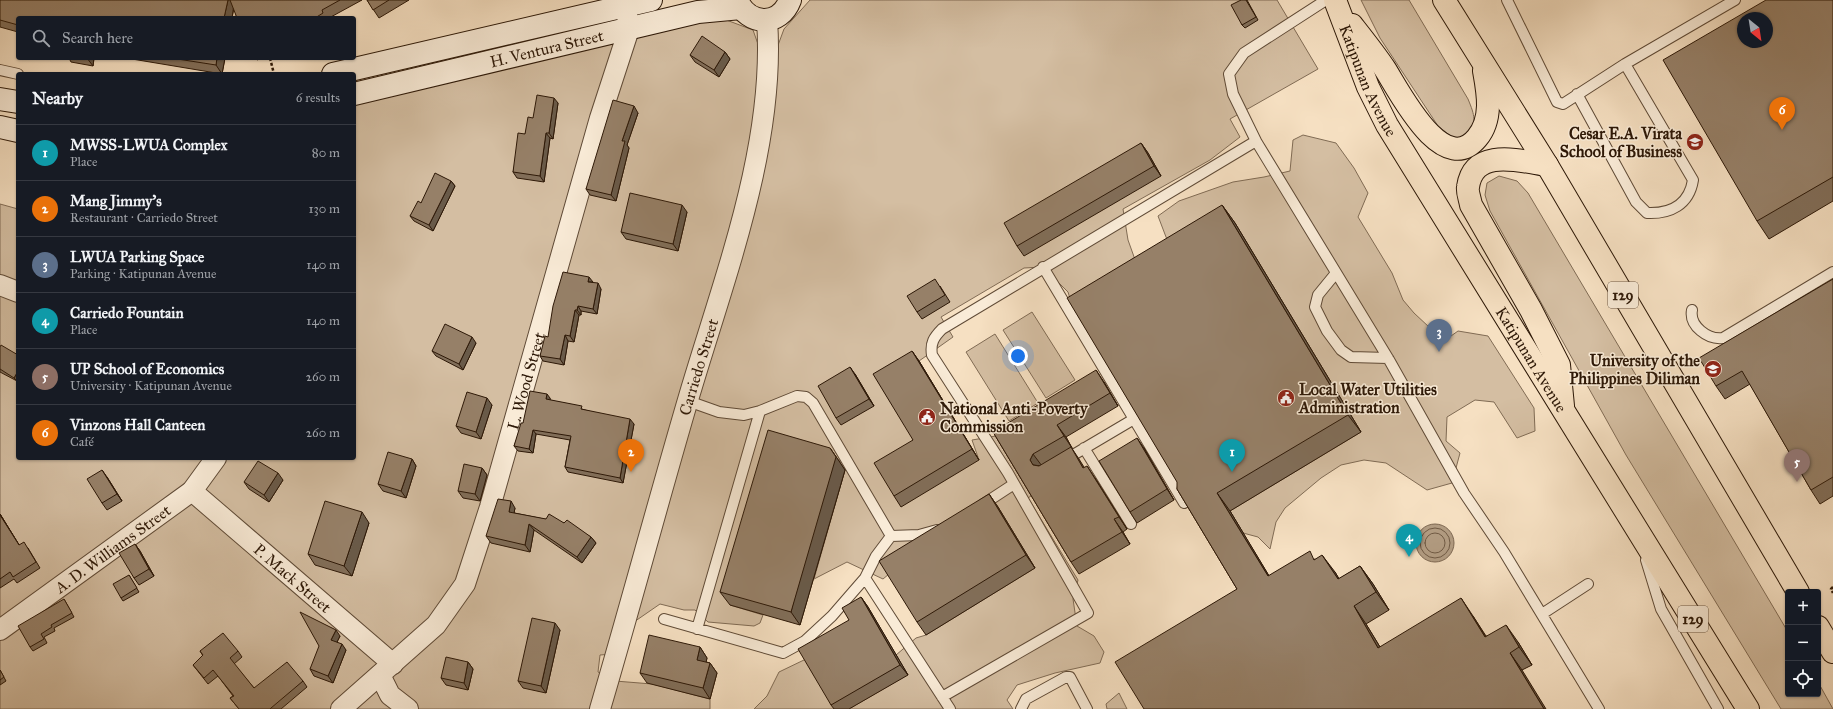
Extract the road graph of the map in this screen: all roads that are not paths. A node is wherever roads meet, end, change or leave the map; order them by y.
1 (651, 0) edge
2 (790, 0) edge
3 (1444, 0) edge
4 (1508, 0) edge
5 (1735, 0) edge
6 (1333, 1) edge
7 (739, 4) edge
8 (625, 7) junction
9 (767, 20) junction
10 (629, 29) junction
11 (1482, 62) junction
12 (1626, 64) junction
13 (0, 70) edge
14 (346, 72) edge
15 (16, 74) edge
16 (356, 94) edge
17 (1577, 94) junction
18 (0, 99) edge
19 (16, 102) edge
20 (0, 127) edge
21 (16, 131) edge
22 (1256, 141) junction
23 (1546, 165) junction
24 (1043, 267) junction
25 (1833, 272) edge
26 (1336, 273) junction
27 (0, 285) edge
28 (16, 291) edge
29 (1692, 310) dead end
30 (1388, 358) junction
31 (688, 401) junction
32 (760, 411) junction
33 (1564, 411) junction
34 (1134, 419) junction
35 (1084, 448) junction
36 (215, 460) edge
37 (1051, 468) edge
38 (1014, 484) junction
39 (192, 491) junction
40 (1184, 503) edge
41 (974, 510) edge
42 (1131, 524) edge
43 (947, 527) edge
44 (1637, 529) junction
45 (891, 536) junction
46 (865, 578) junction
47 (1588, 584) dead end
48 (1796, 589) edge
49 (1542, 614) junction
50 (664, 619) dead end
51 (697, 629) junction
52 (0, 630) edge
53 (1821, 632) edge
54 (1833, 652) edge
55 (387, 670) junction
56 (942, 697) junction
57 (341, 709) edge
58 (408, 709) edge
59 (600, 709) edge
60 (950, 709) edge
61 (1021, 709) edge
62 (1087, 709) edge
63 (1599, 709) edge
64 (1718, 709) edge
65 (1748, 709) edge

1 - 8 street, H. Ventura Street
2 - 9 street
3 - 11 main road, 129
4 - 17 lane
5 - 12 lane
6 - 11 main road
6 - 22 lane
6 - 33 main road, Katipunan Avenue / 129
7 - 9 street
7 - 10 street, H. Ventura Street
8 - 10 street, L. Wood Street
8 - 14 street, H. Ventura Street
9 - 31 street, Carriedo Street
10 - 16 street, H. Ventura Street
10 - 55 street, L. Wood Street
11 - 23 main road, 129
12 - 17 lane
12 - 17 lane
13 - 15 lane
18 - 19 street
20 - 21 street
22 - 24 lane
22 - 26 lane
23 - 33 main road
23 - 48 main road, 129
24 - 34 lane
24 - 38 lane
25 - 29 lane
26 - 30 lane
26 - 30 lane
27 - 28 street
30 - 49 lane
31 - 32 lane
31 - 59 street, Carriedo Street
32 - 45 lane
32 - 51 lane
33 - 44 main road, Katipunan Avenue / 129
34 - 35 lane
34 - 40 lane
35 - 37 lane
35 - 42 lane
36 - 39 street, A. D. Williams Street
38 - 41 lane
38 - 56 lane
39 - 52 street, A. D. Williams Street
39 - 55 street, P. Mack Street
43 - 45 lane
44 - 64 lane
44 - 65 main road, Katipunan Avenue / 129
45 - 46 lane
46 - 51 lane
46 - 56 lane
47 - 49 lane
49 - 63 lane
50 - 51 lane
53 - 54 main road
55 - 57 street, L. Wood Street
55 - 58 street
56 - 60 lane
61 - 62 lane

